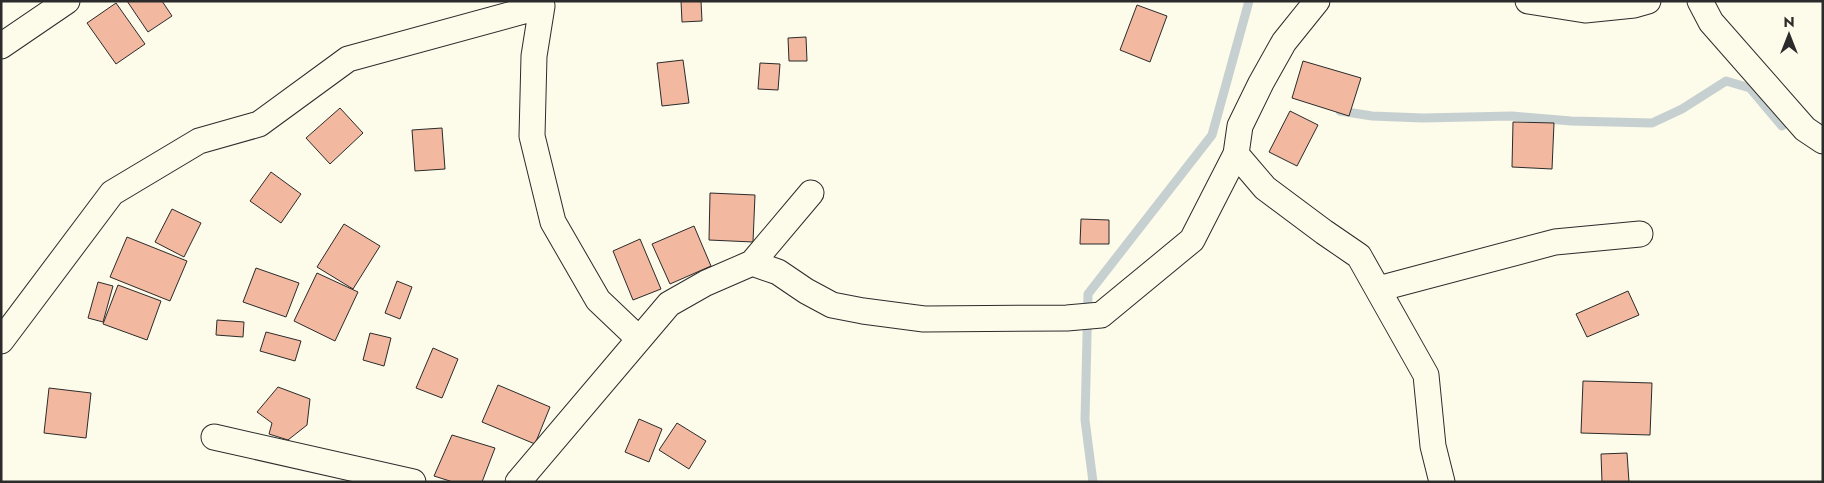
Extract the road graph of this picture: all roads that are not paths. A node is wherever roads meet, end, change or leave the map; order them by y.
1 (67, 1) edge
2 (1317, 1) edge
3 (1528, 1) edge
4 (1648, 1) edge
5 (1700, 1) edge
6 (541, 4) edge
7 (1, 46) edge
8 (1823, 141) edge
9 (1236, 154) junction
10 (812, 193) dead end
11 (1640, 234) dead end
12 (752, 263) junction
13 (1378, 289) junction
14 (639, 339) junction
15 (1, 341) edge
16 (214, 437) dead end
17 (412, 482) edge
18 (518, 482) edge
19 (1442, 482) edge

1 - 7 street
2 - 9 street
3 - 4 street
5 - 8 street
6 - 14 street
6 - 15 street
9 - 12 street
9 - 13 street
10 - 12 street
11 - 13 street
12 - 14 street
13 - 19 street
14 - 18 street
16 - 17 street

